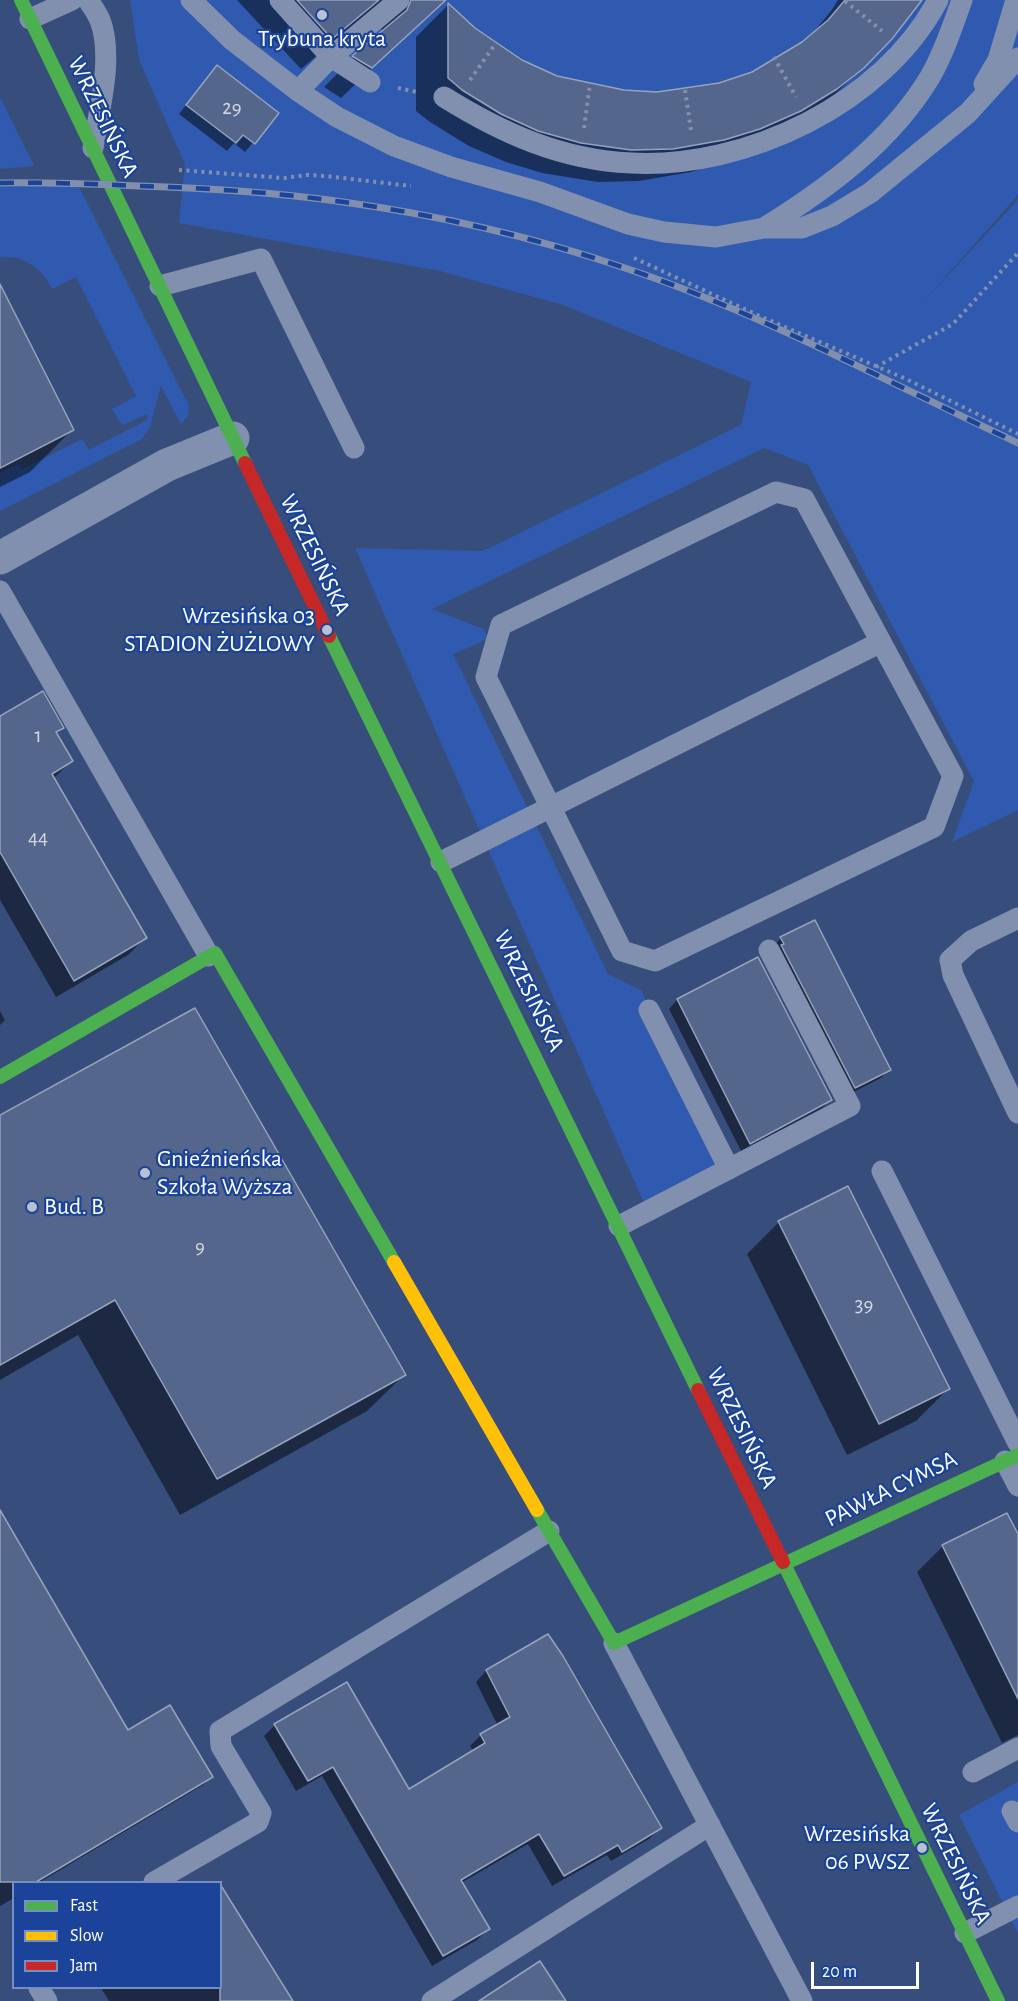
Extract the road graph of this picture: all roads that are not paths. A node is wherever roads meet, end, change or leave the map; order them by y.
1 (21, 0) edge
2 (72, 0) edge
3 (88, 0) edge
4 (191, 0) edge
5 (280, 0) edge
6 (399, 0) edge
7 (938, 0) edge
8 (962, 0) edge
9 (1016, 0) edge
10 (30, 19) junction
11 (331, 57) junction
12 (1018, 58) edge
13 (370, 82) road end
14 (298, 91) junction
15 (444, 97) road end
16 (968, 113) junction
17 (93, 148) junction
18 (764, 228) junction
19 (160, 286) junction
20 (233, 438) junction
21 (354, 448) dead end
22 (0, 558) edge
23 (0, 591) edge
24 (881, 642) junction
25 (552, 807) junction
26 (441, 862) junction
27 (1018, 918) edge
28 (769, 950) dead end
29 (209, 956) junction
30 (649, 1010) dead end
31 (0, 1077) edge
32 (1018, 1113) edge
33 (729, 1169) junction
34 (882, 1171) dead end
35 (619, 1227) junction
36 (1018, 1443) edge
37 (1012, 1458) edge
38 (1018, 1485) edge
39 (549, 1532) junction
40 (784, 1565) junction
41 (614, 1643) junction
42 (1018, 1748) edge
43 (973, 1772) dead end
44 (710, 1825) junction
45 (156, 1881) edge
46 (1018, 1906) edge
47 (965, 1933) junction
48 (432, 2001) edge
49 (802, 2001) edge
50 (998, 2001) edge

1 - 10 street, WRZESIŃSKA
2 - 10 lane
3 - 17 lane
4 - 14 lane
5 - 11 lane
6 - 11 lane
7 - 15 lane
8 - 18 lane
9 - 16 lane
10 - 17 street, WRZESIŃSKA
11 - 13 lane
11 - 14 lane
12 - 16 lane
14 - 18 lane
16 - 18 lane
17 - 19 street, WRZESIŃSKA
19 - 20 street, WRZESIŃSKA
19 - 21 lane
20 - 22 street
20 - 26 street, WRZESIŃSKA
23 - 29 lane
24 - 25 lane
24 - 25 lane
24 - 25 lane
25 - 26 lane
26 - 35 street, WRZESIŃSKA
27 - 32 lane
28 - 33 lane
29 - 31 street
29 - 39 street
30 - 33 lane
33 - 35 lane
34 - 36 lane
35 - 40 street, WRZESIŃSKA
37 - 38 lane
37 - 40 street, PAWŁA CYMSA
39 - 41 street
39 - 45 lane
40 - 41 street, PAWŁA CYMSA
40 - 47 street, WRZESIŃSKA
41 - 44 lane
42 - 43 lane
44 - 48 lane
44 - 49 lane
46 - 47 lane
47 - 50 street, WRZESIŃSKA

